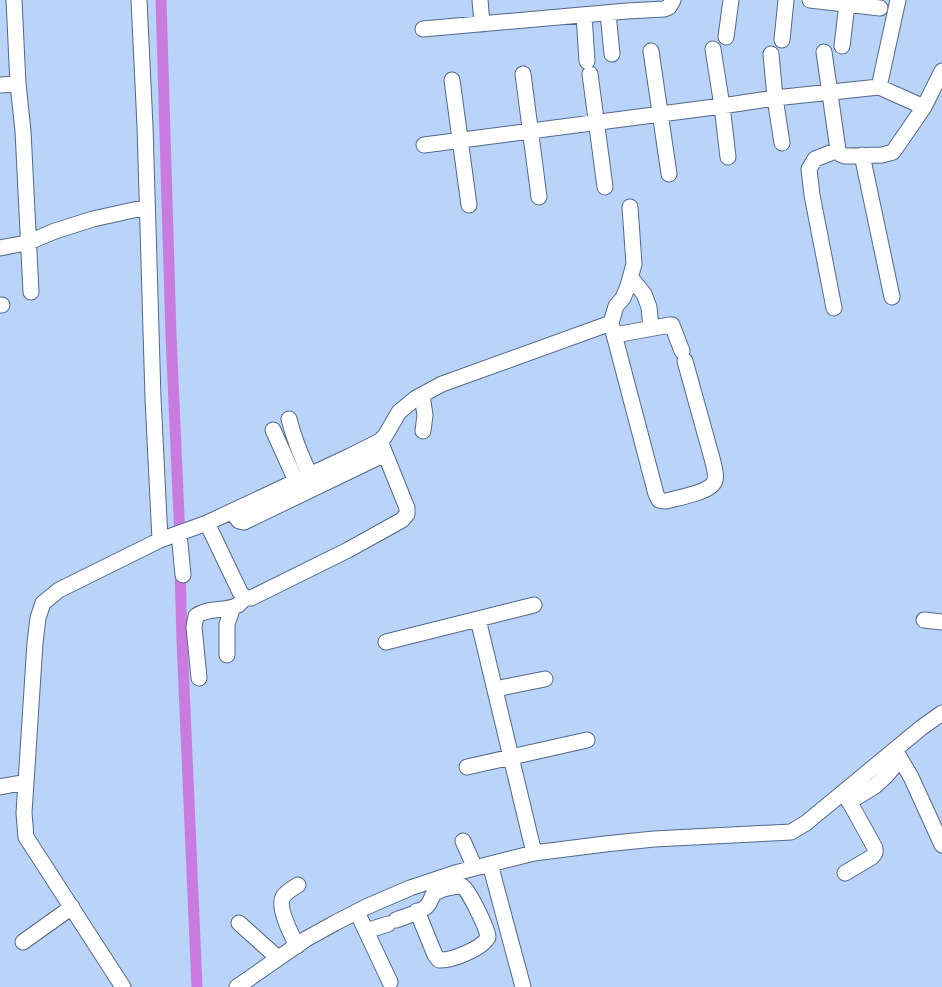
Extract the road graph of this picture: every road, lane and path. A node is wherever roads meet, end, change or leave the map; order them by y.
1 (14, 0) edge
2 (139, 0) edge
3 (480, 0) edge
4 (673, 0) edge
5 (731, 0) edge
6 (786, 0) edge
7 (810, 0) edge
8 (898, 0) edge
9 (847, 4) junction
10 (880, 8) dead end
11 (608, 12) junction
12 (584, 15) junction
13 (482, 24) junction
14 (423, 29) dead end
15 (726, 37) dead end
16 (782, 40) dead end
17 (842, 46) dead end
18 (713, 48) dead end
19 (651, 51) dead end
20 (824, 52) dead end
21 (612, 54) dead end
22 (771, 54) dead end
23 (942, 71) edge
24 (523, 74) dead end
25 (452, 80) dead end
26 (18, 84) junction
27 (0, 85) edge
28 (879, 87) junction
29 (830, 92) junction
30 (775, 98) junction
31 (722, 106) junction
32 (924, 107) junction
33 (660, 114) junction
34 (597, 122) junction
35 (530, 131) junction
36 (460, 140) junction
37 (782, 144) dead end
38 (424, 145) dead end
39 (838, 150) junction
40 (862, 155) junction
41 (728, 157) dead end
42 (669, 174) dead end
43 (605, 187) dead end
44 (539, 197) dead end
45 (469, 205) dead end
46 (147, 207) junction
47 (630, 207) dead end
48 (25, 243) junction
49 (0, 248) edge
50 (631, 278) junction
51 (31, 292) dead end
52 (892, 297) dead end
53 (834, 308) dead end
54 (651, 328) junction
55 (613, 329) junction
56 (422, 395) junction
57 (289, 419) dead end
58 (273, 430) dead end
59 (423, 431) dead end
60 (382, 447) junction
61 (310, 475) junction
62 (296, 481) junction
63 (232, 512) junction
64 (207, 523) junction
65 (169, 537) junction
66 (183, 575) dead end
67 (245, 598) junction
68 (534, 605) dead end
69 (232, 607) junction
70 (478, 619) junction
71 (924, 620) dead end
72 (942, 622) edge
73 (386, 642) dead end
74 (227, 655) dead end
75 (199, 678) dead end
76 (545, 679) dead end
77 (495, 689) junction
78 (942, 713) edge
79 (587, 740) dead end
80 (898, 755) junction
81 (511, 757) junction
82 (467, 767) dead end
83 (26, 782) junction
84 (0, 787) edge
85 (847, 797) junction
86 (462, 841) dead end
87 (942, 844) edge
88 (534, 853) junction
89 (490, 864) junction
90 (475, 868) junction
91 (845, 873) dead end
92 (298, 885) dead end
93 (72, 908) junction
94 (417, 911) junction
95 (357, 912) junction
96 (239, 923) dead end
97 (366, 931) junction
98 (22, 942) dead end
99 (297, 946) junction
100 (278, 958) junction
101 (390, 982) dead end
102 (123, 987) edge
103 (237, 987) edge
104 (523, 987) edge

1 - 26 street
2 - 46 street
3 - 13 street
4 - 11 street
5 - 15 street
6 - 16 street
7 - 9 street
8 - 28 street
9 - 10 street
9 - 17 street
11 - 12 street
11 - 21 street
12 - 13 street
12 - 34 street
13 - 14 street
18 - 31 street
19 - 33 street
20 - 29 street
22 - 30 street
23 - 32 street
24 - 35 street
25 - 36 street
26 - 27 street
26 - 48 street
28 - 29 street
28 - 32 street
29 - 30 street
29 - 39 street
30 - 31 street
30 - 37 street
31 - 33 street
31 - 41 street
32 - 40 street
33 - 34 street
33 - 42 street
34 - 35 street
34 - 43 street
35 - 36 street
35 - 44 street
36 - 38 street
36 - 45 street
39 - 40 street
39 - 53 street
40 - 52 street
46 - 48 street
46 - 65 street
47 - 50 street
48 - 49 street
48 - 51 street
50 - 54 street
50 - 55 street
54 - 55 street
54 - 55 street
55 - 56 street
56 - 59 street
56 - 60 street
57 - 61 street
58 - 62 street
60 - 61 street
60 - 63 street
60 - 67 street
61 - 62 street
62 - 63 street
63 - 64 street
64 - 65 street
64 - 67 street
65 - 66 street
65 - 83 street
67 - 69 street
68 - 70 street
69 - 74 street
69 - 75 street
70 - 73 street
70 - 77 street
71 - 72 street
76 - 77 street
77 - 81 street
78 - 80 street
79 - 81 street
80 - 85 street
80 - 87 street
81 - 82 street
81 - 88 street
83 - 84 street
83 - 93 street
85 - 88 street
85 - 91 street
86 - 90 street
88 - 89 street
89 - 90 street
89 - 104 street
90 - 95 street
92 - 99 street
93 - 98 street
93 - 102 street
94 - 94 street
94 - 97 street
95 - 97 street
95 - 99 street
96 - 100 street
97 - 101 street
99 - 100 street
100 - 103 street

